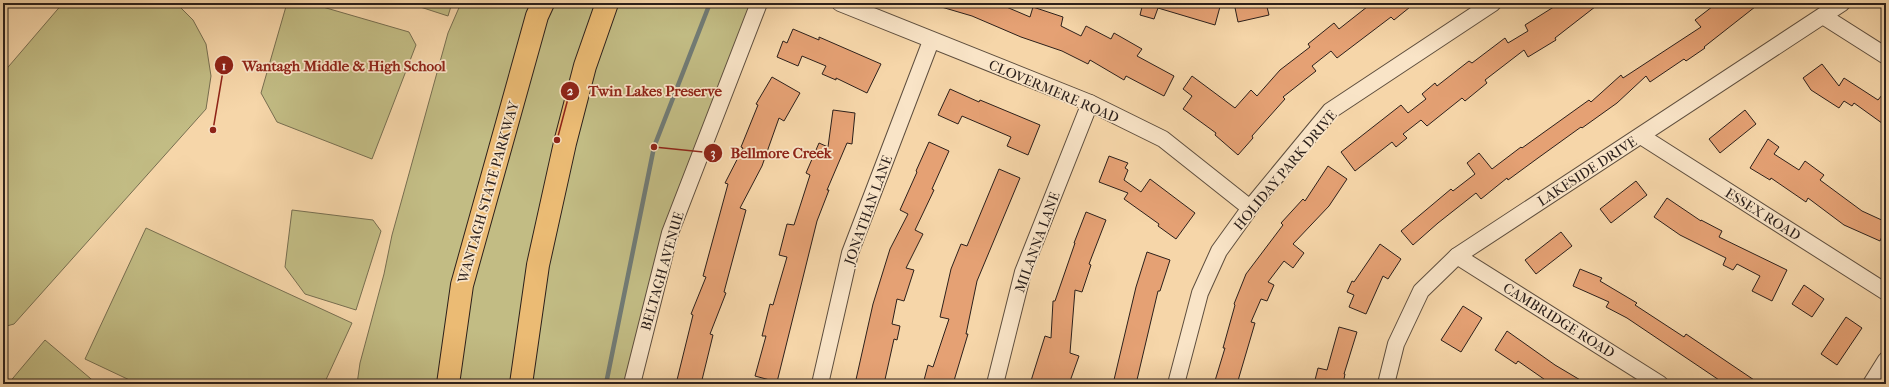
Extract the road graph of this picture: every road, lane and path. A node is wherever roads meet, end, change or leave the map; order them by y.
1 (543, 3) edge
2 (607, 3) edge
3 (759, 3) edge
4 (840, 3) edge
5 (1493, 3) edge
6 (1842, 3) edge
7 (1823, 16) junction
8 (931, 40) junction
9 (1886, 56) edge
10 (1090, 103) junction
11 (1641, 136) junction
12 (1250, 208) junction
13 (1457, 256) junction
14 (1886, 292) edge
15 (1886, 360) edge
16 (448, 384) edge
17 (521, 384) edge
18 (632, 384) edge
19 (820, 384) edge
20 (995, 384) edge
21 (1176, 384) edge
22 (1386, 384) edge
23 (1660, 384) edge
24 (1871, 384) edge

1 - 16 highway, WANTAGH STATE PARKWAY
2 - 17 highway
3 - 18 street, BELTAGH AVENUE
4 - 8 street, CLOVERMERE ROAD
5 - 12 street, HOLIDAY PARK DRIVE
6 - 7 street, LAKESIDE DRIVE
7 - 9 street
7 - 11 street, LAKESIDE DRIVE
8 - 10 street, CLOVERMERE ROAD
8 - 19 street, JONATHAN LANE
10 - 12 street, CLOVERMERE ROAD
10 - 20 street, MILANNA LANE
11 - 13 street, LAKESIDE DRIVE
11 - 14 street, ESSEX ROAD
12 - 21 street, HOLIDAY PARK DRIVE
13 - 22 street, LAKESIDE DRIVE
13 - 23 street, CAMBRIDGE ROAD
15 - 24 street

